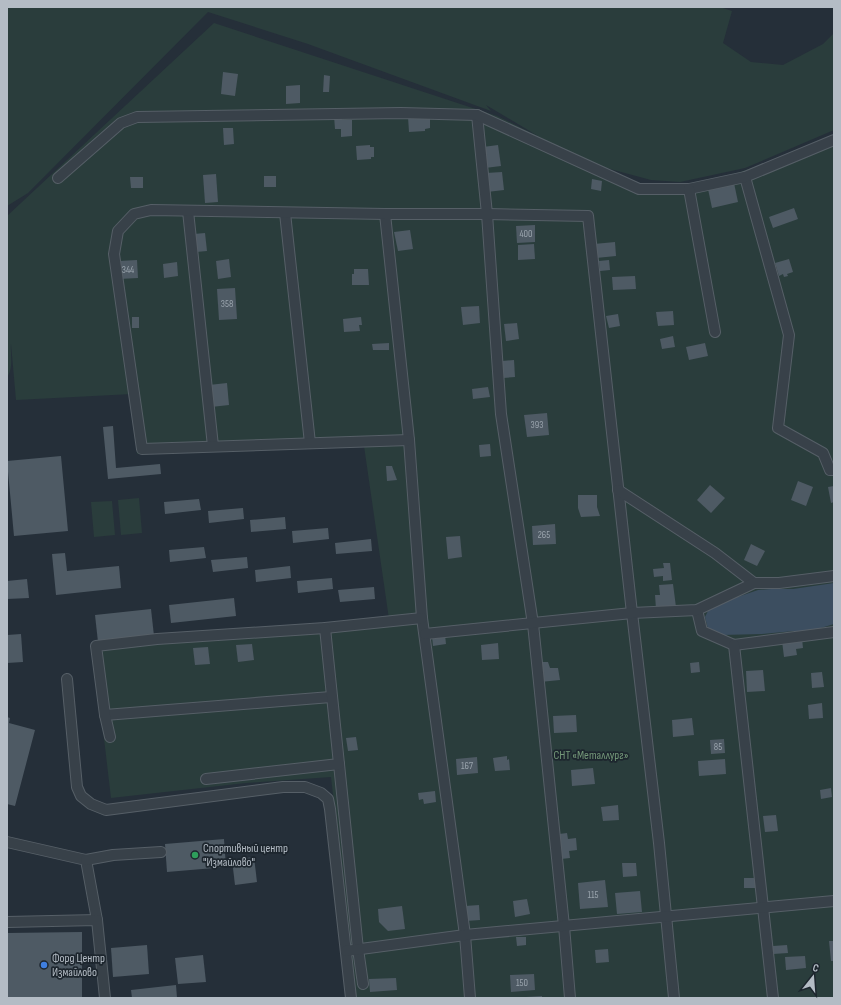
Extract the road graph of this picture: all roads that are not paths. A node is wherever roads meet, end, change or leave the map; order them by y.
1 (477, 115) junction
2 (834, 140) edge
3 (745, 177) junction
4 (58, 178) dead end
5 (690, 189) junction
6 (188, 211) junction
7 (285, 212) junction
8 (385, 214) junction
9 (487, 214) junction
10 (715, 332) dead end
11 (409, 440) junction
12 (310, 443) junction
13 (213, 446) junction
14 (834, 470) edge
15 (618, 490) junction
16 (834, 576) edge
17 (754, 584) junction
18 (697, 610) junction
19 (632, 613) junction
20 (422, 618) junction
21 (533, 624) junction
22 (325, 628) junction
23 (425, 634) junction
24 (834, 635) edge
25 (734, 645) junction
26 (67, 679) dead end
27 (332, 697) junction
28 (105, 715) junction
29 (110, 737) dead end
30 (339, 764) junction
31 (206, 779) dead end
32 (7, 842) edge
33 (161, 852) dead end
34 (86, 860) junction
35 (834, 901) edge
36 (764, 907) junction
37 (666, 916) junction
38 (97, 920) junction
39 (7, 922) edge
40 (564, 926) junction
41 (465, 935) junction
42 (358, 949) junction
43 (346, 951) junction
44 (363, 984) dead end
45 (105, 998) edge
46 (351, 998) edge
47 (470, 998) edge
48 (570, 998) edge
49 (674, 998) edge
50 (774, 998) edge

1 - 4 street
1 - 5 street
1 - 9 street
2 - 3 street
3 - 5 street
3 - 14 street
5 - 10 street
6 - 7 street
6 - 13 street
6 - 13 street
7 - 8 street
7 - 12 street
8 - 9 street
8 - 11 street
9 - 15 street
9 - 21 street
11 - 12 street
11 - 20 street
12 - 13 street
15 - 17 street
15 - 19 street
16 - 17 street
17 - 18 street
18 - 19 street
18 - 25 street
19 - 21 street
19 - 37 street
20 - 22 street
20 - 23 street
21 - 23 street
21 - 40 street
22 - 27 street
22 - 28 street
23 - 41 street
24 - 25 street
25 - 36 street
26 - 43 street
27 - 28 street
27 - 30 street
28 - 29 street
30 - 31 street
30 - 42 street
32 - 34 street
33 - 34 street
34 - 38 street
35 - 36 street
36 - 37 street
36 - 50 street
37 - 40 street
37 - 49 street
38 - 39 street
38 - 45 street
40 - 41 street
40 - 48 street
41 - 42 street
41 - 47 street
42 - 43 street
42 - 44 street
43 - 46 street

